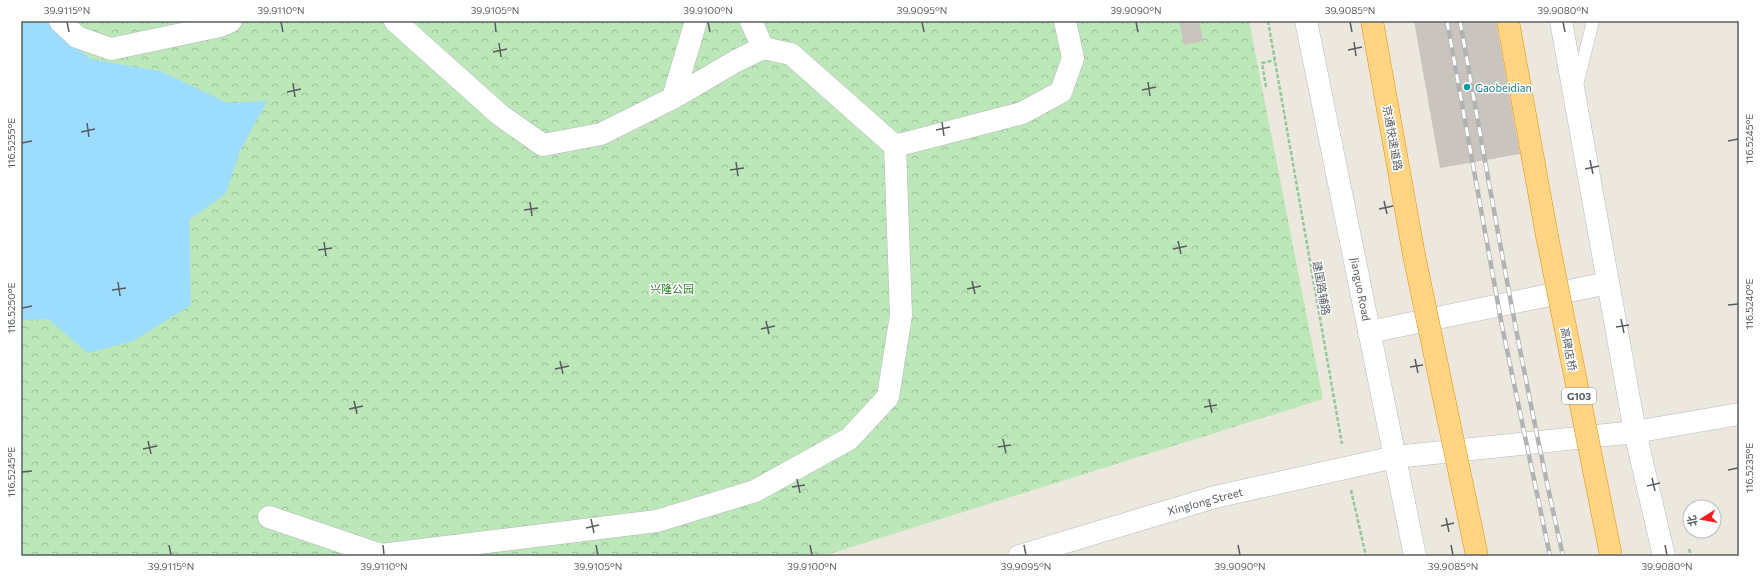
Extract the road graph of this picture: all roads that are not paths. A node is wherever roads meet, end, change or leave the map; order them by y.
1 (60, 21) edge
2 (231, 21) edge
3 (395, 21) edge
4 (696, 21) edge
5 (751, 21) edge
6 (1065, 21) edge
7 (1306, 21) edge
8 (1372, 21) edge
9 (1508, 21) edge
10 (1561, 21) edge
11 (1593, 21) edge
12 (763, 48) junction
13 (673, 98) junction
14 (1574, 98) junction
15 (895, 146) junction
16 (1608, 283) junction
17 (1369, 332) junction
18 (1739, 414) edge
19 (1635, 432) junction
20 (1394, 457) junction
21 (269, 517) dead end
22 (1019, 556) edge
23 (1415, 556) edge
24 (1477, 556) edge
25 (1611, 556) edge
26 (1664, 556) edge

1 - 2 street
3 - 13 street
4 - 13 street
5 - 12 street
6 - 15 street
7 - 17 street, Jianguo Road
8 - 24 highway, 京通快速道路, bridge
9 - 25 highway, 高碑店桥 / G103, bridge
10 - 14 street
11 - 14 lane
12 - 13 street
12 - 15 street
14 - 16 street
15 - 21 street
16 - 17 street
16 - 19 street
17 - 20 street, Jianguo Road
18 - 19 street, Xinglong Street
19 - 20 street, Xinglong Street
19 - 26 street
20 - 22 street, Xinglong Street
20 - 23 street, Jianguo Road

